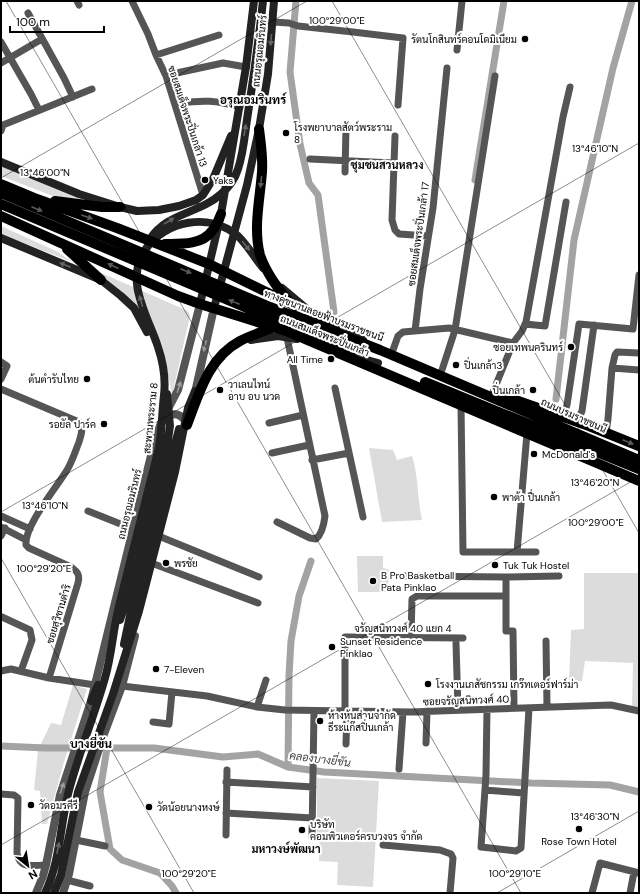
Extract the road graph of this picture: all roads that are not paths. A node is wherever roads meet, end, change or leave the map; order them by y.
1 (132, 1) edge
2 (254, 1) edge
3 (263, 1) edge
4 (274, 1) edge
5 (462, 1) edge
6 (28, 13) dead end
7 (273, 22) junction
8 (219, 35) dead end
9 (42, 39) junction
10 (1, 42) edge
11 (457, 50) dead end
12 (156, 55) junction
13 (10, 58) junction
14 (1, 63) edge
15 (246, 67) junction
16 (447, 68) dead end
17 (172, 74) dead end
18 (496, 76) dead end
19 (570, 87) dead end
20 (92, 89) dead end
21 (73, 97) junction
22 (179, 103) dead end
23 (398, 105) dead end
24 (240, 107) junction
25 (39, 110) junction
26 (238, 119) junction
27 (346, 128) dead end
28 (259, 129) junction
29 (1, 131) edge
30 (395, 136) dead end
31 (310, 159) dead end
32 (344, 160) junction
33 (1, 162) edge
34 (393, 163) junction
35 (345, 172) dead end
36 (1, 184) edge
37 (1, 193) edge
38 (203, 195) junction
39 (37, 199) junction
40 (566, 202) dead end
41 (1, 204) edge
42 (120, 207) junction
43 (222, 214) junction
44 (1, 216) edge
45 (428, 236) junction
46 (1, 238) edge
47 (59, 242) junction
48 (109, 244) junction
49 (161, 244) junction
50 (145, 250) junction
51 (209, 264) junction
52 (224, 271) junction
53 (639, 275) edge
54 (101, 280) junction
55 (200, 304) junction
56 (292, 305) junction
57 (214, 308) junction
58 (326, 322) junction
59 (525, 324) junction
60 (594, 325) junction
61 (274, 327) junction
62 (455, 330) junction
63 (286, 331) junction
64 (415, 331) junction
65 (513, 343) junction
66 (316, 344) junction
67 (380, 350) junction
68 (392, 350) junction
69 (639, 353) edge
70 (1, 362) edge
71 (378, 363) junction
72 (612, 368) junction
73 (442, 370) junction
74 (639, 370) edge
75 (1, 379) edge
76 (165, 382) junction
77 (335, 388) dead end
78 (1, 389) edge
79 (496, 393) junction
80 (461, 405) junction
81 (188, 408) junction
82 (303, 415) junction
83 (563, 417) junction
84 (163, 419) junction
85 (577, 422) junction
86 (269, 423) dead end
87 (187, 425) junction
88 (515, 428) junction
89 (527, 433) junction
90 (606, 433) junction
91 (156, 435) junction
92 (309, 445) junction
93 (639, 446) edge
94 (272, 453) dead end
95 (349, 454) junction
96 (639, 456) edge
97 (312, 460) junction
98 (639, 460) edge
99 (639, 469) edge
100 (639, 473) edge
101 (639, 481) edge
102 (88, 511) dead end
103 (1, 516) edge
104 (363, 517) dead end
105 (277, 522) dead end
106 (3, 528) edge
107 (30, 529) junction
108 (133, 529) junction
109 (1, 536) edge
110 (161, 537) junction
111 (26, 540) junction
112 (517, 552) junction
113 (536, 552) dead end
114 (154, 564) junction
115 (405, 576) dead end
116 (559, 576) dead end
117 (259, 577) dead end
118 (506, 577) junction
119 (505, 596) junction
120 (258, 603) dead end
121 (127, 610) junction
122 (2, 617) edge
123 (411, 637) junction
124 (463, 638) dead end
125 (546, 641) dead end
126 (456, 642) dead end
127 (21, 671) junction
128 (1, 672) edge
129 (49, 678) junction
130 (266, 680) dead end
131 (95, 685) junction
132 (122, 686) junction
133 (172, 692) junction
134 (91, 701) junction
135 (258, 707) junction
136 (547, 707) junction
137 (514, 708) junction
138 (529, 708) junction
139 (487, 709) junction
140 (458, 710) junction
141 (314, 711) junction
142 (346, 711) junction
143 (427, 711) junction
144 (639, 711) edge
145 (402, 712) junction
146 (111, 714) junction
147 (153, 722) dead end
148 (426, 743) dead end
149 (346, 744) dead end
150 (399, 769) dead end
151 (227, 770) dead end
152 (226, 782) junction
153 (313, 787) junction
154 (485, 787) junction
155 (523, 790) junction
156 (1, 794) edge
157 (226, 814) junction
158 (312, 818) junction
159 (226, 836) dead end
160 (312, 837) dead end
161 (76, 840) junction
162 (383, 845) dead end
163 (106, 846) dead end
164 (46, 865) junction
165 (637, 872) edge
166 (67, 880) junction
167 (90, 886) dead end
168 (36, 893) edge
169 (45, 893) edge
170 (54, 893) edge
171 (63, 893) edge
172 (450, 893) edge
173 (592, 893) edge
174 (630, 893) edge

1 - 12 street, ซอยสมเด็จพระปิ่นเกล้า 13
2 - 15 main road, ถนนอรุณอมรินทร์
50 -> 3 main road
4 - 7 main road, ถนนอรุณอมรินทร์
5 - 11 street
6 - 9 street
7 - 23 street
7 -> 28 main road, ถนนอรุณอมรินทร์
8 - 12 street
9 - 13 street
9 - 21 street
10 - 13 street
12 - 38 street, ซอยสมเด็จพระปิ่นเกล้า 13
13 - 14 street
13 - 25 street
15 - 17 street
15 - 24 main road, ถนนอรุณอมรินทร์
16 - 45 street, ซอยสมเด็จพระปิ่นเกล้า 17
18 - 62 street
19 - 59 street
20 - 21 street
21 - 25 street
22 - 24 street
24 - 26 main road, ถนนอรุณอมรินทร์
25 - 29 street
26 - 38 main road
26 - 43 main road, ถนนอรุณอมรินทร์
27 - 32 street
28 - 52 main road, ถนนอรุณอมรินทร์
28 -> 56 main road
30 - 34 street
31 - 32 street
32 - 34 street
32 - 35 street
33 - 42 main road
34 - 45 street
36 - 39 main road, ถนนสมเด็จพระปิ่นเกล้า
37 -> 48 main road, ทางคู่ขนานลอยฟ้าบรมราชชนนี
38 - 42 main road
39 - 42 main road
39 -> 49 main road, ถนนสมเด็จพระปิ่นเกล้า
40 - 59 street
41 - 48 main road, ทางคู่ขนานลอยฟ้าบรมราชชนนี
43 - 49 main road
43 - 51 main road, ถนนอรุณอมรินทร์
44 - 47 main road, ถนนสมเด็จพระปิ่นเกล้า
45 - 64 street, ซอยสมเด็จพระปิ่นเกล้า 17
54 -> 46 main road
47 - 54 main road
55 -> 47 main road, ถนนสมเด็จพระปิ่นเกล้า
48 -> 67 main road, ทางคู่ขนานลอยฟ้าบรมราชชนนี
71 -> 48 main road, ทางคู่ขนานลอยฟ้าบรมราชชนนี
49 - 51 main road, ถนนสมเด็จพระปิ่นเกล้า
50 -> 67 main road, สะพานพระราม 8
76 -> 50 main road, สะพานพระราม 8
51 - 52 main road, ถนนสมเด็จพระปิ่นเกล้า
51 - 55 main road, ถนนอรุณอมรินทร์
52 - 56 main road, ถนนสมเด็จพระปิ่นเกล้า
52 - 57 main road, ถนนอรุณอมรินทร์
53 - 60 street
54 - 91 main road
55 - 57 main road, ถนนสมเด็จพระปิ่นเกล้า
84 -> 55 street, ถนนอรุณอมรินทร์
56 - 58 main road, ถนนสมเด็จพระปิ่นเกล้า
57 - 61 main road, ถนนสมเด็จพระปิ่นเกล้า
57 -> 87 street, ถนนอรุณอมรินทร์
58 - 66 main road
58 - 68 main road, ถนนสมเด็จพระปิ่นเกล้า
59 - 65 street
60 - 83 street
60 - 85 street
61 - 63 main road, ถนนสมเด็จพระปิ่นเกล้า
61 - 87 main road
62 - 64 street
62 - 65 street
62 - 73 street
63 - 66 main road, ถนนสมเด็จพระปิ่นเกล้า
63 - 82 street
64 - 68 street
65 - 79 street
66 - 80 main road, ถนนสมเด็จพระปิ่นเกล้า
67 - 98 main road, ทางคู่ขนานลอยฟ้าบรมราชชนนี
68 - 73 main road, ถนนสมเด็จพระปิ่นเกล้า
69 - 72 street
70 - 75 street
71 - 81 main road
71 - 99 main road, ทางคู่ขนานลอยฟ้าบรมราชชนนี
72 - 74 street
72 - 90 street
73 - 79 main road, ถนนสมเด็จพระปิ่นเกล้า
76 - 121 main road
169 -> 76 main road, สะพานพระราม 8
77 - 95 street
78 - 107 street
79 - 83 main road, ถนนสมเด็จพระปิ่นเกล้า
79 - 96 main road, ถนนบรมราชชนนี
80 - 88 main road, ถนนสมเด็จพระปิ่นเกล้า
80 - 112 street
81 - 121 main road
81 - 170 main road
82 - 86 street
82 - 92 street
83 - 85 main road, ถนนสมเด็จพระปิ่นเกล้า
84 - 87 street
84 - 91 street, ถนนอรุณอมรินทร์
85 - 90 main road, ถนนสมเด็จพระปิ่นเกล้า
87 - 110 street, ถนนอรุณอมรินทร์
88 - 89 main road, ถนนสมเด็จพระปิ่นเกล้า
88 - 100 main road
89 - 101 main road, ถนนสมเด็จพระปิ่นเกล้า
89 - 112 street
90 -> 93 main road, ถนนสมเด็จพระปิ่นเกล้า
91 - 108 street, ถนนอรุณอมรินทร์
92 - 94 street
92 - 97 street
95 - 97 street
95 - 104 street
97 - 105 street
102 - 108 street
103 - 107 street
106 - 109 street
106 - 111 street
107 - 111 street
108 - 131 street, ถนนอรุณอมรินทร์
110 - 114 street, ถนนอรุณอมรินทร์
110 - 117 street
111 - 129 street, ซอยสุวิชานดำริ
112 - 113 street
114 - 120 street
114 - 132 street, ถนนอรุณอมรินทร์
115 - 118 street
116 - 118 street
118 - 119 street
119 - 123 street
119 - 137 street
121 - 134 main road
121 - 146 main road
122 - 127 street
123 - 124 street, จรัญสนิทวงศ์ 40 แยก 4
123 - 142 street, จรัญสนิทวงศ์ 40 แยก 4
125 - 136 street
126 - 140 street, จรัญสนิทวงศ์ 40 แยก 4
127 - 128 street
127 - 129 street
129 - 131 street
130 - 135 street
131 - 134 street, ถนนอรุณอมรินทร์
132 - 133 street, ซอยจรัญสนิทวงศ์ 40
132 - 146 street, ถนนอรุณอมรินทร์
133 - 135 street, ซอยจรัญสนิทวงศ์ 40
133 - 147 street
164 -> 134 street, ถนนอรุณอมรินทร์
135 - 141 street, ซอยจรัญสนิทวงศ์ 40
136 - 138 street, ซอยจรัญสนิทวงศ์ 40
136 - 144 street, ซอยจรัญสนิทวงศ์ 40
137 - 138 street, ซอยจรัญสนิทวงศ์ 40
137 - 139 street, ซอยจรัญสนิทวงศ์ 40
138 - 155 street
139 - 140 street, ซอยจรัญสนิทวงศ์ 40
139 - 154 street
140 - 143 street, ซอยจรัญสนิทวงศ์ 40
141 - 142 street, ซอยจรัญสนิทวงศ์ 40
141 - 153 street
142 - 145 street, ซอยจรัญสนิทวงศ์ 40
142 - 149 street
143 - 145 street, ซอยจรัญสนิทวงศ์ 40
143 - 148 street
145 - 150 street
146 - 161 street, ถนนอรุณอมรินทร์
151 - 152 street
152 - 153 street
152 - 157 street
153 - 158 street
154 - 155 street
154 - 155 street
156 - 164 street
157 - 158 street
157 - 159 street
158 - 160 street
161 - 163 street
161 - 166 street, ถนนอรุณอมรินทร์
162 - 172 street
164 - 168 street, ถนนอรุณอมรินทร์
165 - 173 street
165 - 174 street
166 - 167 street
166 - 171 street, ถนนอรุณอมรินทร์

